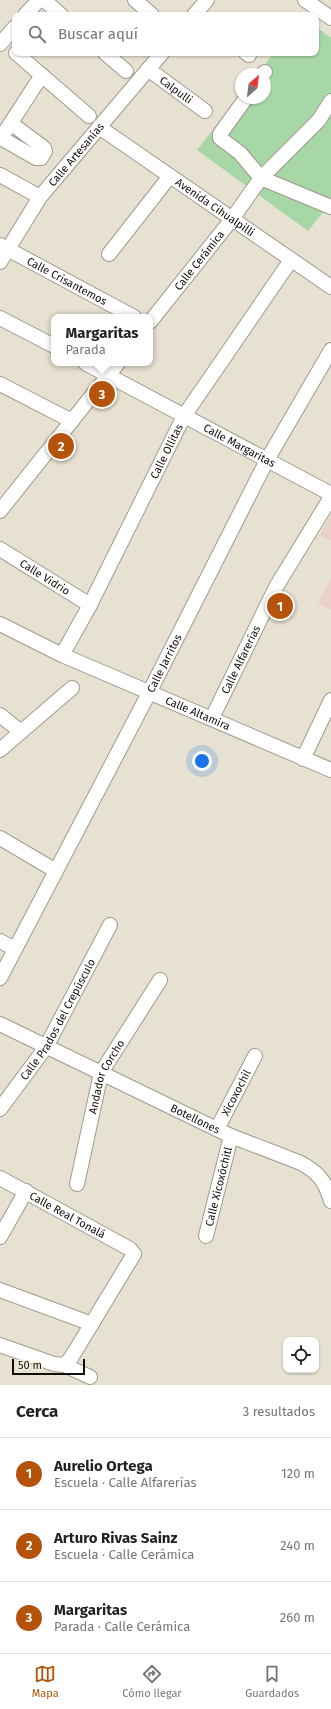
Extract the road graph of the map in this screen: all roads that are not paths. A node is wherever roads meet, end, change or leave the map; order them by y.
1 (39, 0) edge
2 (44, 0) edge
3 (135, 0) edge
4 (207, 0) edge
5 (305, 0) edge
6 (28, 12) edge
7 (58, 12) edge
8 (149, 12) edge
9 (197, 12) edge
10 (331, 18) edge
11 (12, 30) edge
12 (1, 42) edge
13 (12, 51) edge
14 (19, 56) edge
15 (108, 56) edge
16 (159, 56) edge
17 (148, 69) junction
18 (126, 71) dead end
19 (42, 75) junction
20 (331, 101) edge
21 (242, 104) edge
22 (205, 111) dead end
23 (89, 116) dead end
24 (12, 124) junction
25 (99, 127) junction
26 (0, 175) edge
27 (170, 176) junction
28 (261, 178) junction
29 (40, 197) junction
30 (331, 207) edge
31 (232, 219) junction
32 (4, 247) edge
33 (109, 254) dead end
34 (291, 260) junction
35 (0, 262) edge
36 (331, 287) edge
37 (128, 314) edge
38 (0, 318) edge
39 (153, 318) edge
40 (51, 344) edge
41 (331, 350) edge
42 (91, 366) edge
43 (116, 366) edge
44 (108, 375) junction
45 (0, 384) edge
46 (184, 416) junction
47 (72, 421) junction
48 (267, 460) junction
49 (331, 496) edge
50 (0, 511) edge
51 (0, 549) edge
52 (90, 605) junction
53 (0, 624) edge
54 (62, 655) junction
55 (72, 688) dead end
56 (149, 693) junction
57 (331, 700) edge
58 (0, 715) edge
59 (212, 718) junction
60 (20, 732) junction
61 (0, 750) edge
62 (303, 759) junction
63 (331, 770) edge
64 (0, 838) edge
65 (56, 871) junction
66 (110, 925) dead end
67 (0, 941) edge
68 (15, 949) junction
69 (0, 978) edge
70 (160, 980) dead end
71 (0, 1024) edge
72 (46, 1048) junction
73 (255, 1056) dead end
74 (101, 1072) junction
75 (0, 1109) edge
76 (217, 1129) junction
77 (231, 1136) junction
78 (0, 1178) edge
79 (77, 1184) dead end
80 (26, 1191) junction
81 (331, 1201) edge
82 (206, 1236) dead end
83 (0, 1237) edge
84 (0, 1290) edge
85 (92, 1324) junction
86 (0, 1345) edge
87 (64, 1365) junction
88 (90, 1377) dead end

1 - 6 street
2 - 7 street
3 - 8 street
4 - 9 street
5 - 10 street
11 - 12 street
12 - 13 street
14 - 19 street
15 - 18 street
16 - 17 street, Calle Artesanías
17 - 22 street, Calpulli
17 - 25 street, Calle Artesanías
19 - 23 street
19 - 24 street
20 - 28 street, Calle Cerámica
21 - 28 street
24 - 24 street
25 - 27 street, Avenida Cihualpilli
25 - 29 street, Calle Artesanías
26 - 29 street
27 - 31 street, Avenida Cihualpilli
27 - 33 street
28 - 30 street
28 - 31 street, Calle Cerámica
29 - 32 street, Calle Artesanías
31 - 34 street, Avenida Cihualpilli
31 - 39 street, Calle Cerámica
32 - 35 street, Calle Artesanías
32 - 37 street, Calle Crisantemos
34 - 36 street, Avenida Cihualpilli
34 - 46 street, Calle Ollitas
38 - 40 street
41 - 48 street, Calle Jarritos
42 - 44 street, Calle Margaritas
43 - 44 street
44 - 46 street, Calle Margaritas
44 - 47 street
45 - 47 street
46 - 48 street, Calle Margaritas
46 - 52 street, Calle Ollitas
47 - 50 street
48 - 49 street, Calle Margaritas
48 - 56 street, Calle Jarritos
49 - 59 street, Calle Alfarerías
51 - 52 street, Calle Vidrio
52 - 54 street, Calle Ollitas
53 - 54 street, Calle Altamira
54 - 56 street, Calle Altamira
55 - 60 street
56 - 59 street, Calle Altamira
56 - 65 street, Calle Jarritos
57 - 62 street
58 - 60 street
59 - 62 street, Calle Altamira
60 - 61 street
62 - 63 street, Calle Altamira
64 - 65 street
65 - 68 street, Calle Jarritos
66 - 72 street, Calle Prados del Crepúsculo
67 - 68 street
68 - 69 street, Calle Jarritos
70 - 74 street, Andador Corcho
71 - 72 street, Botellones
72 - 74 street, Botellones
72 - 75 street, Calle Prados del Crepúsculo
73 - 76 street, Xicoxochil
74 - 76 street, Botellones
74 - 79 street, Andador Corcho
76 - 77 street, Botellones
77 - 81 street, Botellones
77 - 82 street, Calle Xicoxóchitl
78 - 80 street, Calle Real Tonalá
80 - 83 street
80 - 85 street, Calle Real Tonalá
84 - 85 street
85 - 87 street
86 - 87 street
87 - 88 street

